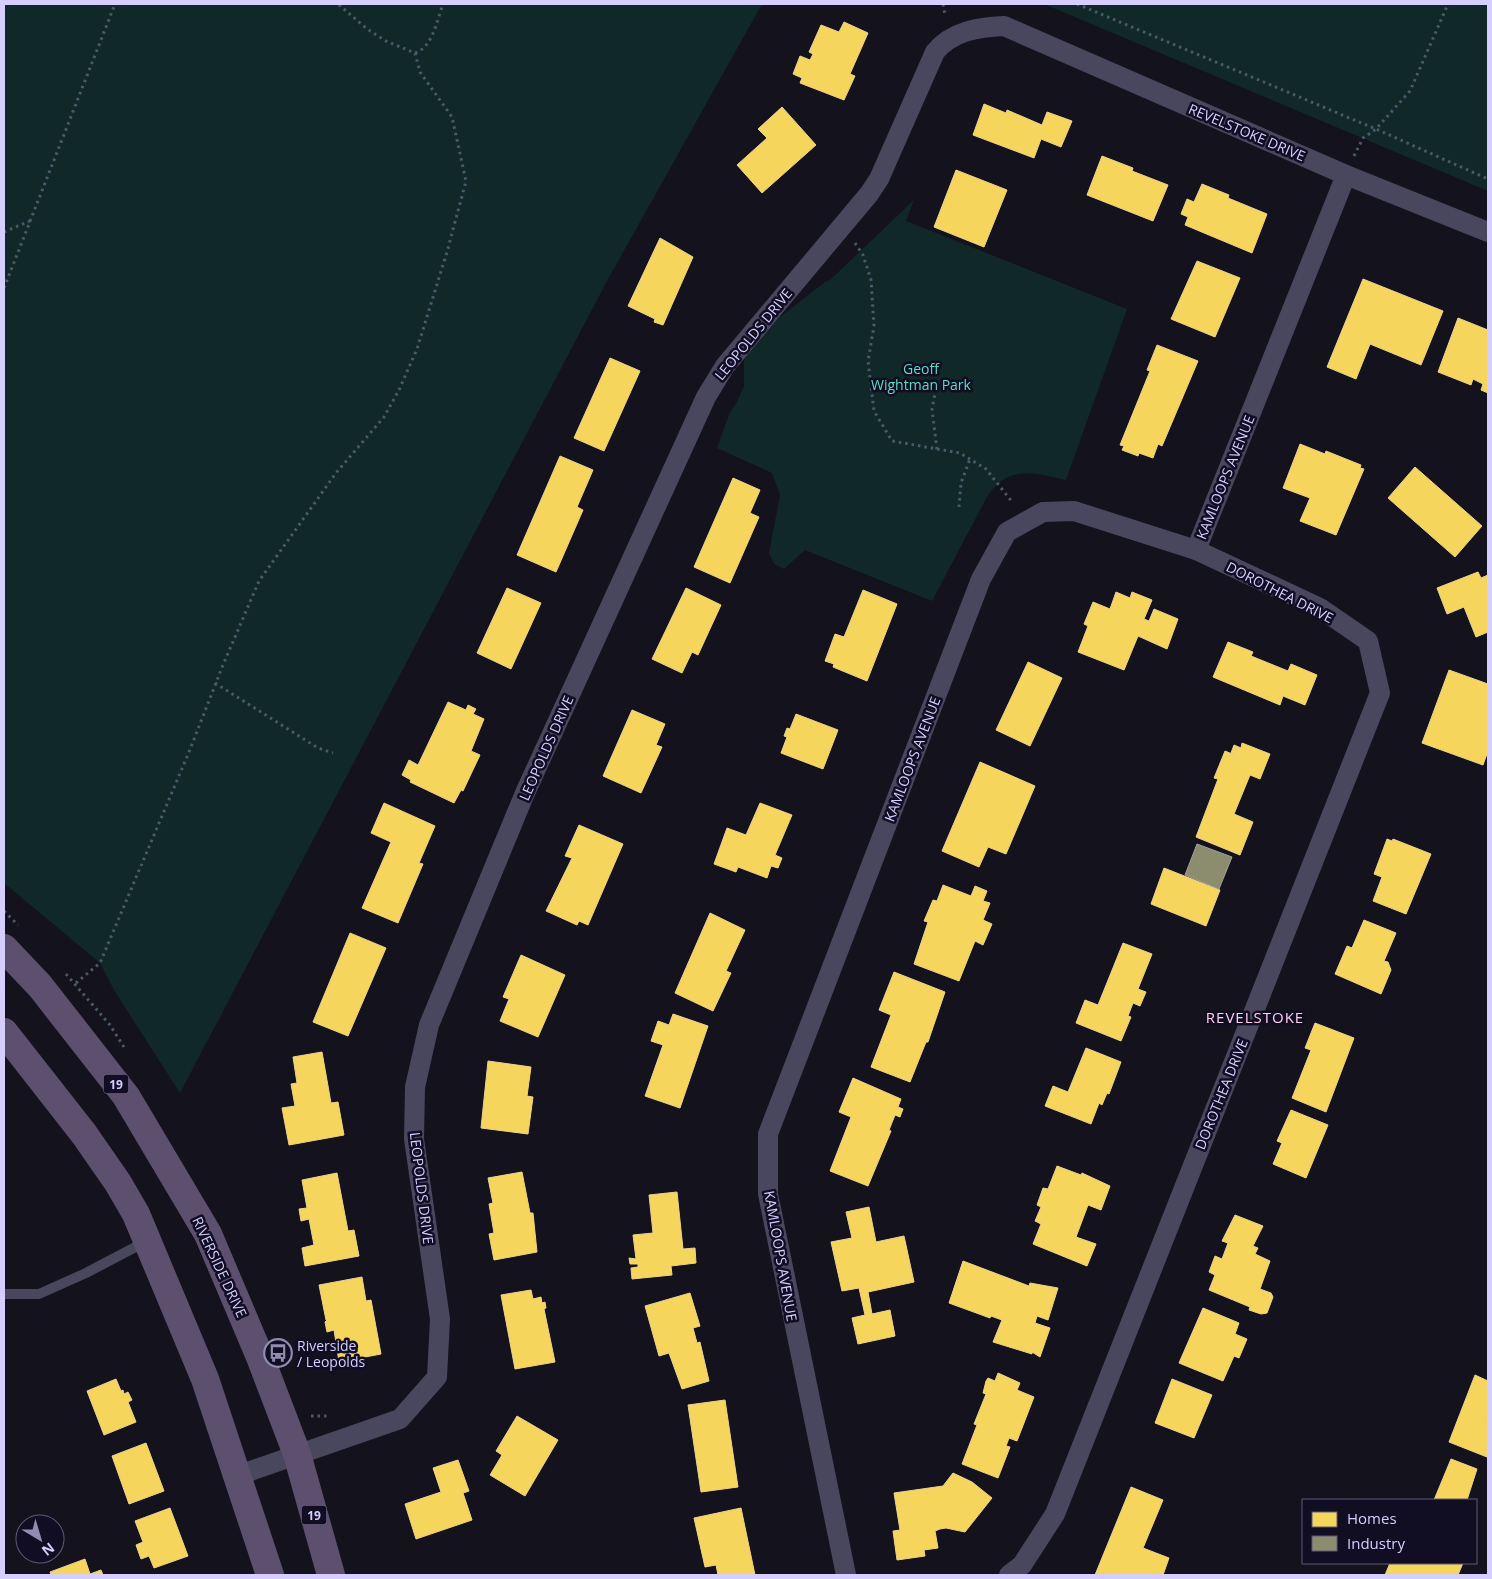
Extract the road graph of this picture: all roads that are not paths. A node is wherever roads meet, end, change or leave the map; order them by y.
1 (1007, 28) joint
2 (1346, 175) junction
3 (1488, 232) edge
4 (1196, 550) junction
5 (4, 948) edge
6 (4, 1032) edge
7 (148, 1240) junction
8 (4, 1294) edge
9 (297, 1454) junction
10 (239, 1476) junction
11 (270, 1575) edge
12 (330, 1575) edge
13 (846, 1575) edge
14 (1009, 1575) edge

1 - 2 street, REVELSTOKE DRIVE
1 - 9 street, LEOPOLDS DRIVE
2 - 3 street, REVELSTOKE DRIVE
2 - 4 street, KAMLOOPS AVENUE
4 - 13 street, KAMLOOPS AVENUE
4 - 14 street, DOROTHEA DRIVE
5 - 9 main road, RIVERSIDE DRIVE / 19
6 - 7 main road
7 - 8 lane
7 - 10 main road
9 - 10 street, LEOPOLDS DRIVE
9 - 12 main road, RIVERSIDE DRIVE / 19
10 - 11 main road

